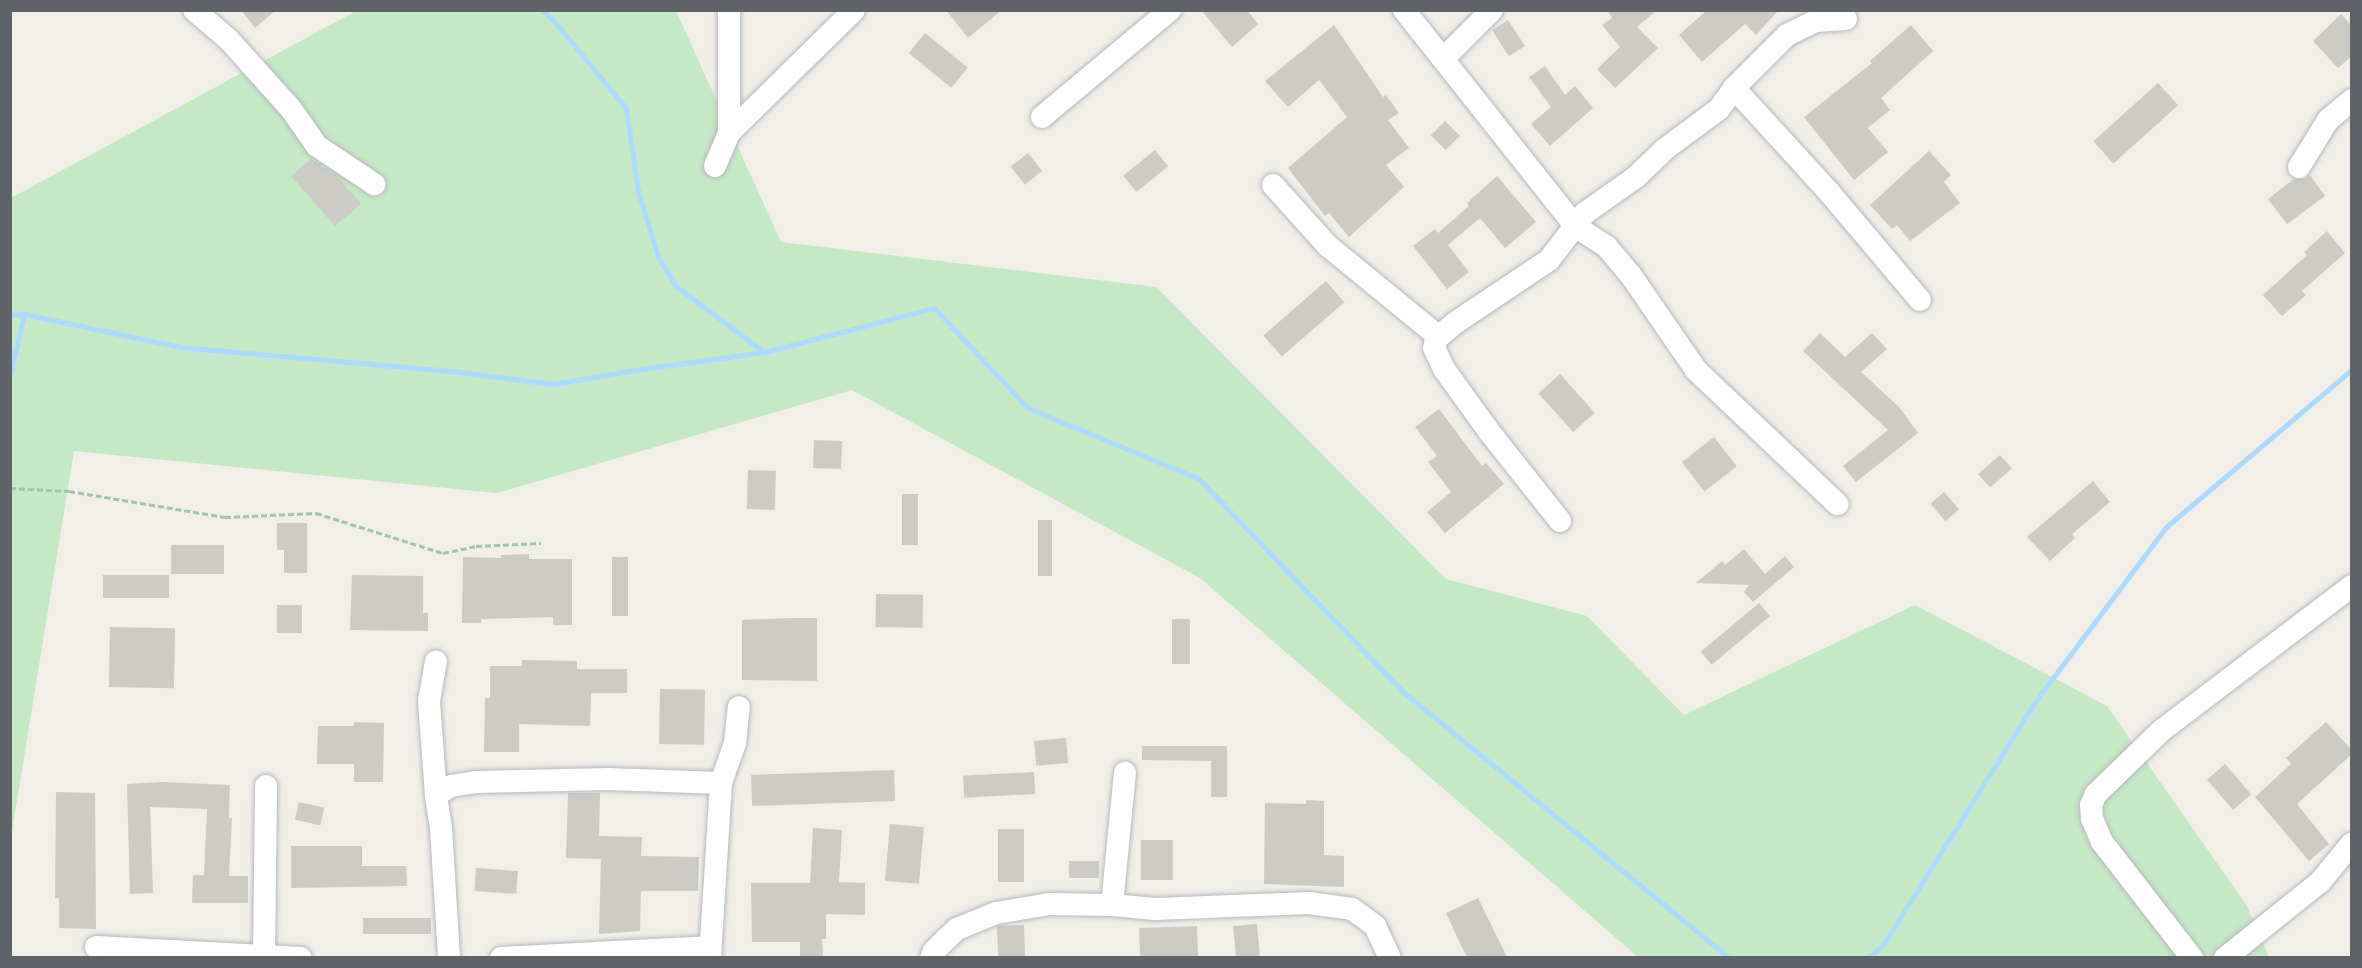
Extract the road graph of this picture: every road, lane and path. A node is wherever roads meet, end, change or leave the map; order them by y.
1 (194, 10) edge
2 (729, 10) edge
3 (854, 10) edge
4 (1170, 10) edge
5 (1404, 10) edge
6 (1492, 10) edge
7 (1846, 19) dead end
8 (1443, 59) junction
9 (1734, 88) junction
10 (2352, 100) edge
11 (1042, 117) dead end
12 (729, 133) junction
13 (715, 166) dead end
14 (2299, 167) dead end
15 (374, 184) dead end
16 (1273, 185) dead end
17 (1575, 226) junction
18 (1920, 300) dead end
19 (1438, 336) junction
20 (10, 488) edge
21 (1838, 504) dead end
22 (1560, 521) dead end
23 (541, 543) dead end
24 (2352, 586) edge
25 (436, 662) dead end
26 (739, 707) dead end
27 (1125, 773) dead end
28 (721, 783) junction
29 (266, 786) dead end
30 (436, 795) junction
31 (2352, 843) edge
32 (1112, 905) junction
33 (96, 947) dead end
34 (709, 952) edge
35 (264, 956) junction
36 (301, 957) edge
37 (449, 957) edge
38 (501, 957) edge
39 (932, 957) edge
40 (1390, 957) edge
41 (2192, 957) edge
42 (2226, 957) edge

1 - 15 street
2 - 12 street
3 - 12 street
4 - 11 street
5 - 8 street
6 - 8 street
7 - 9 street
8 - 17 street
9 - 17 street
9 - 18 street
10 - 14 street
12 - 13 street
16 - 19 street
17 - 19 street
17 - 21 street
19 - 22 street
20 - 23 path
24 - 41 street
25 - 30 street
26 - 28 street
27 - 32 street
28 - 30 street
28 - 34 street
29 - 35 street
30 - 37 street
31 - 42 street
32 - 39 street
32 - 40 street
33 - 35 street
34 - 38 street
35 - 36 street

